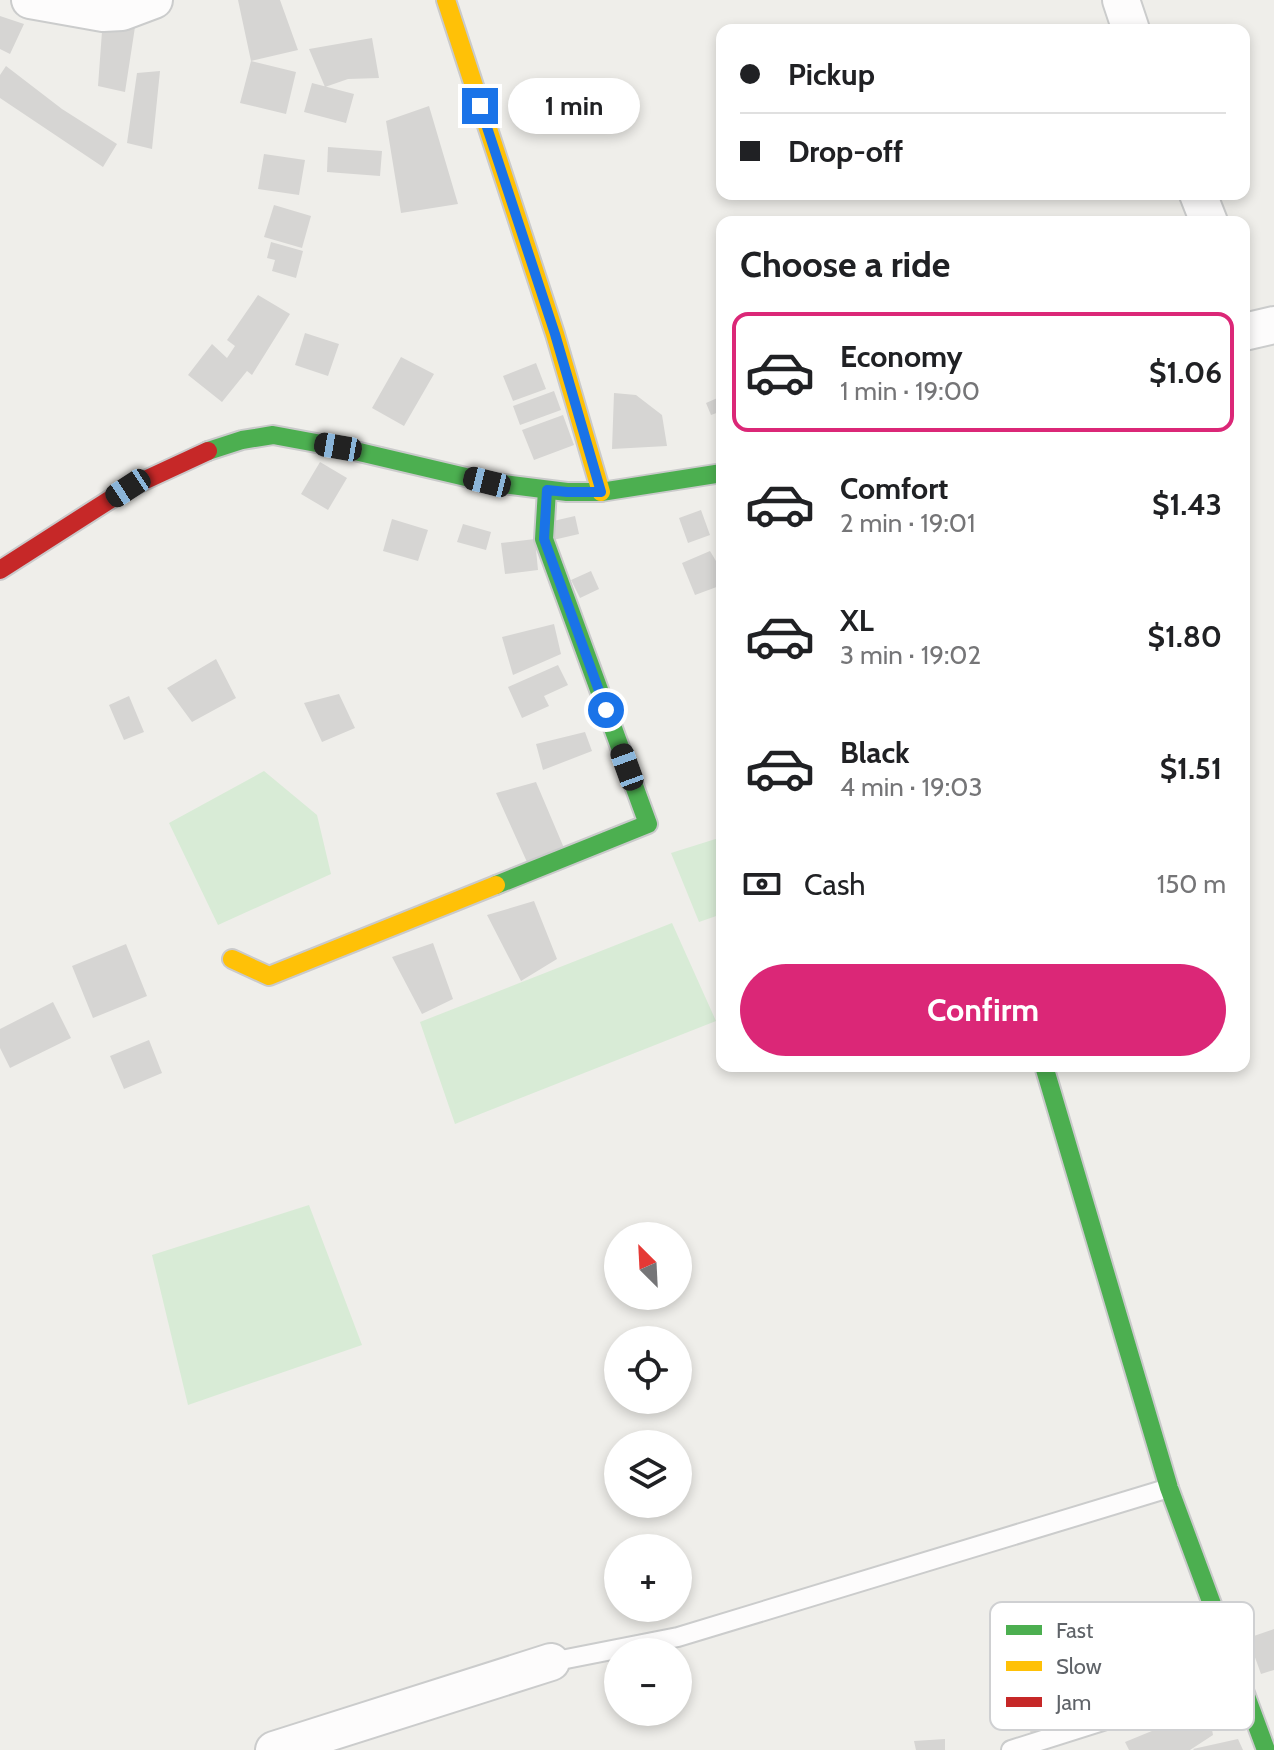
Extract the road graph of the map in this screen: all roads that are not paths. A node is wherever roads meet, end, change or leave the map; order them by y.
1 (30, 0) edge
2 (154, 0) edge
3 (446, 0) edge
4 (1121, 0) edge
5 (1129, 24) edge
6 (716, 474) edge
7 (547, 490) junction
8 (601, 492) junction
9 (0, 570) edge
10 (232, 959) dead end
11 (1046, 1072) edge
12 (1169, 1488) junction
13 (1211, 1602) edge
14 (551, 1662) joint
15 (1254, 1718) edge
16 (1074, 1730) edge
17 (274, 1750) edge
18 (1011, 1750) edge
19 (1266, 1750) edge

1 - 2 street
3 - 8 street
4 - 5 street
6 - 8 street
7 - 8 street
7 - 9 street
7 - 10 street
11 - 12 street
12 - 13 street
12 - 14 lane
14 - 17 street
15 - 19 street
16 - 18 lane

